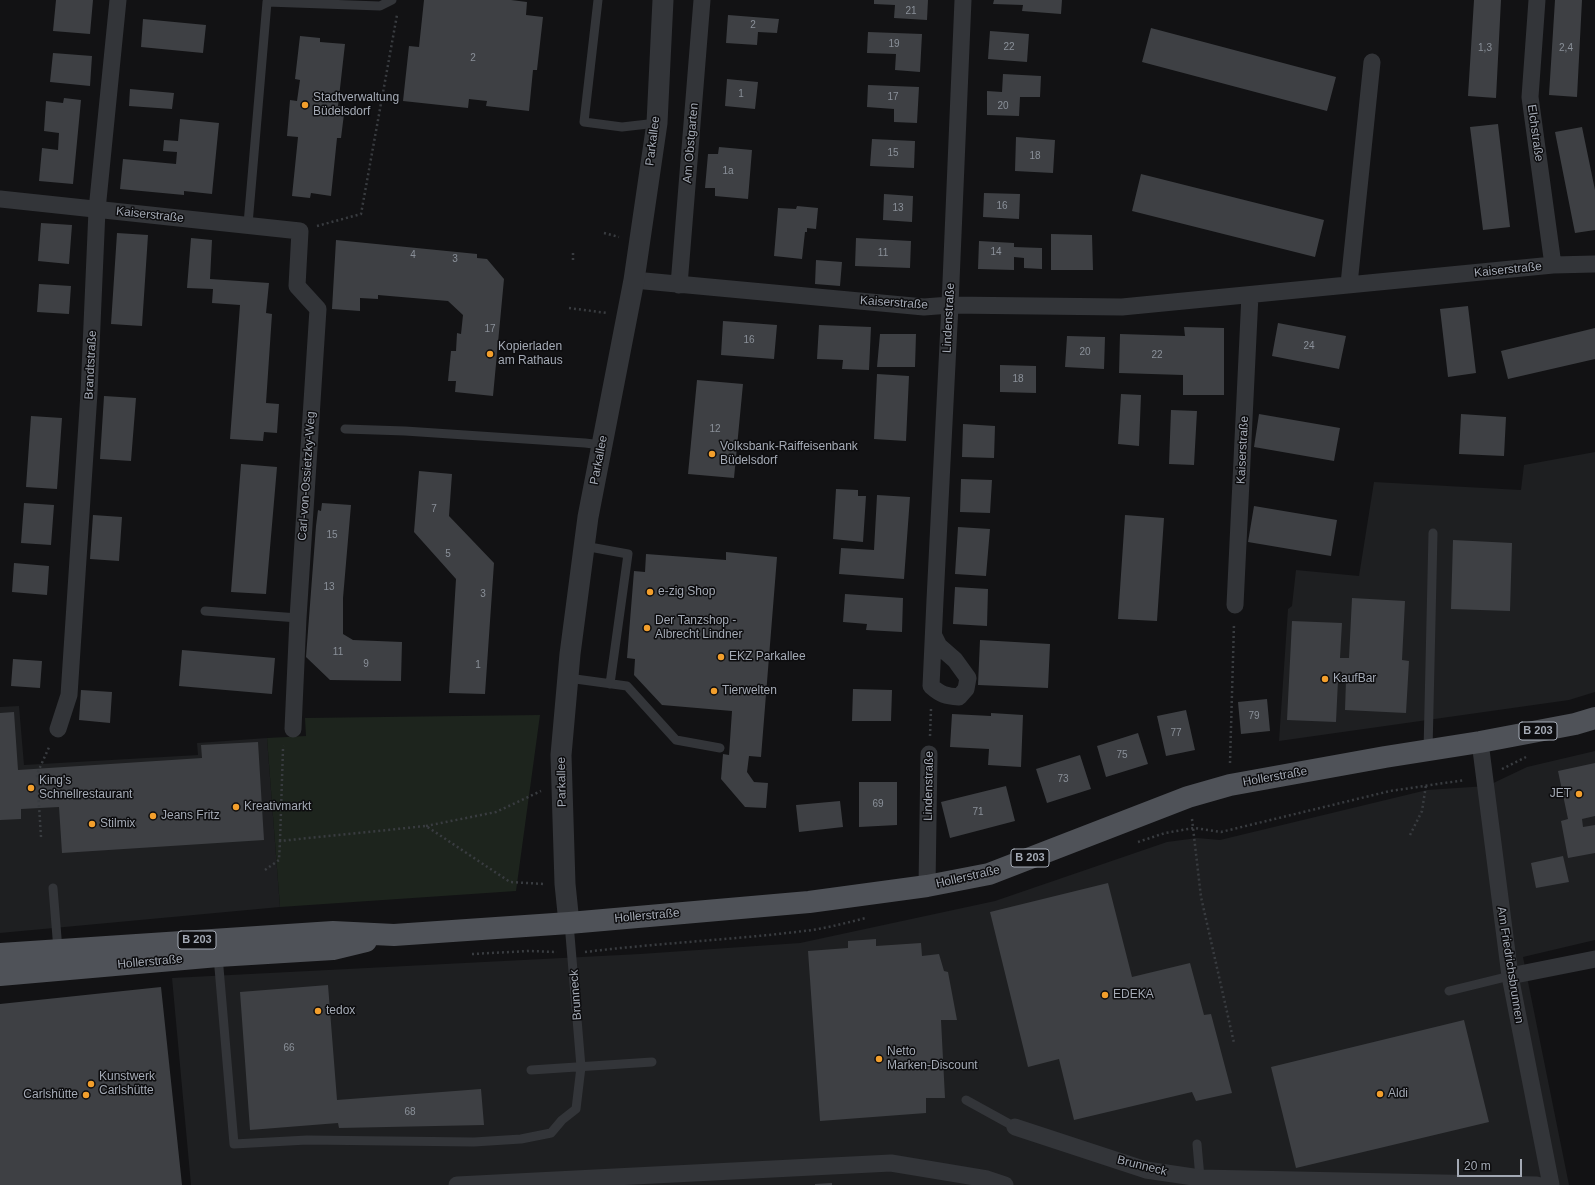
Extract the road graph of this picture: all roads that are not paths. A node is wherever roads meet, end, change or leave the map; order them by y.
1 (118, 0) edge
2 (392, 0) edge
3 (598, 0) edge
4 (663, 0) edge
5 (702, 0) edge
6 (963, 0) edge
7 (1537, 0) edge
8 (1372, 62) dead end
9 (657, 123) junction
10 (0, 199) edge
11 (97, 210) junction
12 (248, 224) junction
13 (300, 231) joint
14 (1595, 264) edge
15 (1553, 265) junction
16 (634, 280) junction
17 (1349, 284) junction
18 (679, 285) junction
19 (1250, 295) junction
20 (950, 305) junction
21 (345, 429) dead end
22 (602, 445) junction
23 (1433, 533) dead end
24 (584, 546) junction
25 (1235, 605) road end
26 (205, 611) dead end
27 (298, 618) junction
28 (934, 636) junction
29 (568, 678) junction
30 (610, 684) junction
31 (1595, 718) edge
32 (58, 728) road end
33 (293, 729) road end
34 (1480, 742) junction
35 (720, 748) dead end
36 (1428, 751) junction
37 (929, 754) road end
38 (927, 886) junction
39 (53, 888) dead end
40 (569, 923) junction
41 (394, 935) junction
42 (0, 954) edge
43 (218, 956) junction
44 (1595, 959) edge
45 (59, 960) junction
46 (0, 975) edge
47 (1510, 976) junction
48 (1449, 991) dead end
49 (652, 1062) dead end
50 (581, 1067) junction
51 (531, 1070) dead end
52 (966, 1100) dead end
53 (1015, 1127) joint
54 (1197, 1144) dead end
55 (1200, 1178) junction
56 (457, 1185) edge
57 (1005, 1185) edge
58 (1537, 1185) edge
59 (1551, 1185) edge

1 - 11 street, Brandtstraße
2 - 12 lane
3 - 9 lane
4 - 9 street, Parkallee
5 - 18 street, Am Obstgarten
6 - 20 street, Lindenstraße
7 - 15 street, Elchstraße
8 - 17 street
9 - 16 street, Parkallee
10 - 11 street, Kaiserstraße
11 - 12 street, Kaiserstraße
11 - 32 street, Brandtstraße
12 - 13 street, Kaiserstraße
13 - 27 street, Carl-von-Ossietzky-Weg
14 - 15 street, Kaiserstraße
15 - 17 street, Kaiserstraße
16 - 18 street, Kaiserstraße
16 - 22 street, Parkallee
17 - 19 street, Kaiserstraße
18 - 20 street, Kaiserstraße
19 - 20 street, Kaiserstraße
19 - 25 street, Kaiserstraße
20 - 28 street, Lindenstraße
21 - 22 lane
22 - 24 street, Parkallee
23 - 36 lane
24 - 29 street, Parkallee
24 - 30 lane
26 - 27 lane
27 - 33 street, Carl-von-Ossietzky-Weg
28 - 28 street, Lindenstraße
29 - 30 lane
29 - 40 street, Parkallee
30 - 35 lane
31 - 34 main road, Hollerstraße / B 203
34 - 36 main road, Hollerstraße / B 203
34 - 47 street, Am Friedrichsbrunnen
36 - 38 main road, Hollerstraße / B 203
37 - 38 street, Lindenstraße
38 - 40 main road, Hollerstraße / B 203
39 - 45 lane
40 - 41 main road, Hollerstraße / B 203
40 - 50 lane, Brunneck
41 - 43 main road, Hollerstraße / B 203
41 - 45 main road, Hollerstraße / B 203
42 - 45 main road, Hollerstraße / B 203
43 - 45 main road, Hollerstraße / B 203
43 - 50 lane, Brunneck
44 - 47 street
45 - 46 main road, Hollerstraße / B 203
47 - 48 lane
47 - 59 street, Am Friedrichsbrunnen
49 - 50 lane
50 - 51 lane
52 - 53 lane
53 - 55 street, Brunneck
54 - 55 lane
55 - 58 street, Brunneck
56 - 57 street

